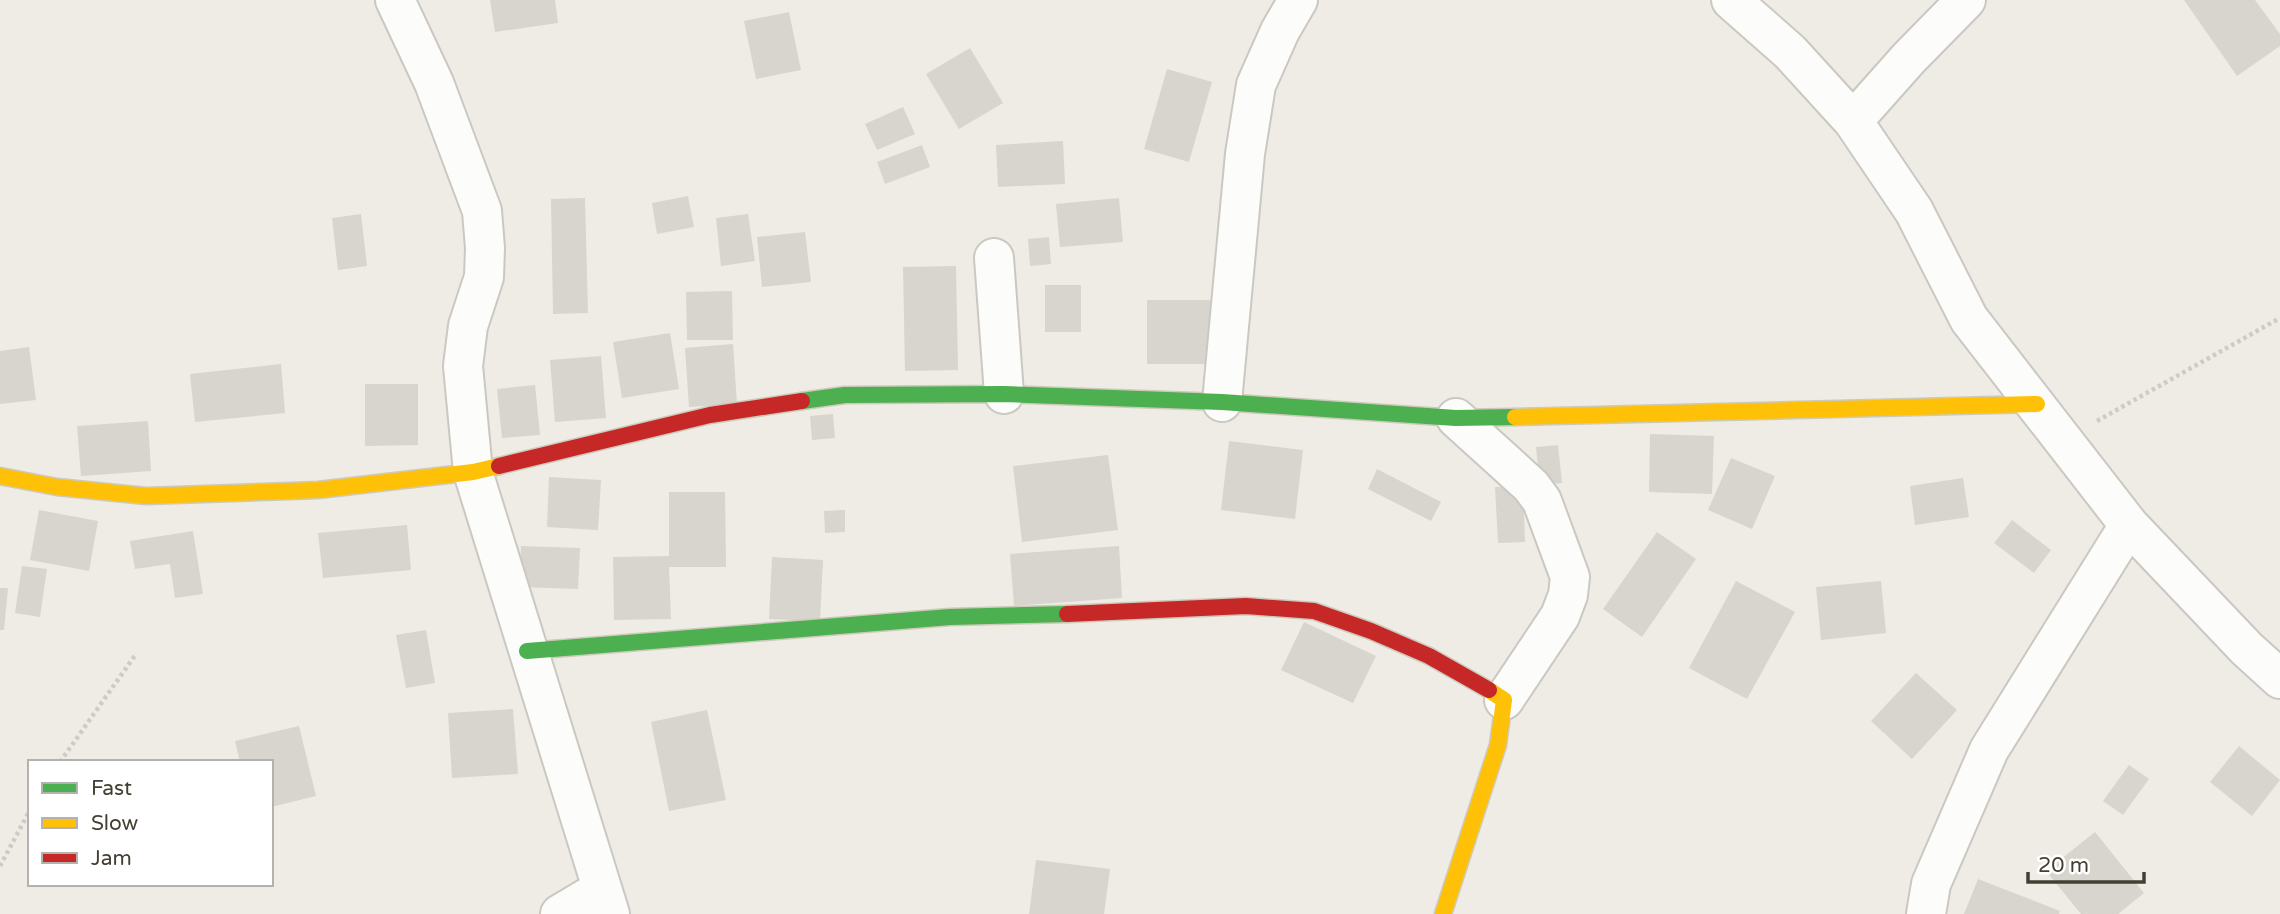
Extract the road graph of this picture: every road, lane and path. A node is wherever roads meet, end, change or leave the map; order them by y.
1 (395, 0) edge
2 (1298, 0) edge
3 (1731, 0) edge
4 (1966, 0) edge
5 (1853, 121) junction
6 (994, 258) dead end
7 (2280, 318) edge
8 (1004, 394) junction
9 (1222, 402) junction
10 (2037, 404) junction
11 (1456, 418) junction
12 (2063, 440) junction
13 (473, 472) junction
14 (0, 476) edge
15 (2129, 525) junction
16 (527, 650) junction
17 (136, 654) dead end
18 (2280, 679) edge
19 (1504, 700) junction
20 (61, 760) edge
21 (28, 814) edge
22 (0, 866) edge
23 (606, 901) edge
24 (560, 914) edge
25 (1443, 914) edge
26 (1926, 914) edge

1 - 13 street
2 - 9 street
3 - 5 street
4 - 5 street
5 - 10 street
6 - 8 street
7 - 12 path
8 - 9 street
8 - 13 street
9 - 11 street
10 - 11 street
10 - 12 street
11 - 19 street
12 - 15 street
13 - 14 street
13 - 16 street
15 - 18 street
15 - 26 street
16 - 19 street
16 - 23 street
17 - 20 path
19 - 25 street
21 - 22 path
23 - 24 street

